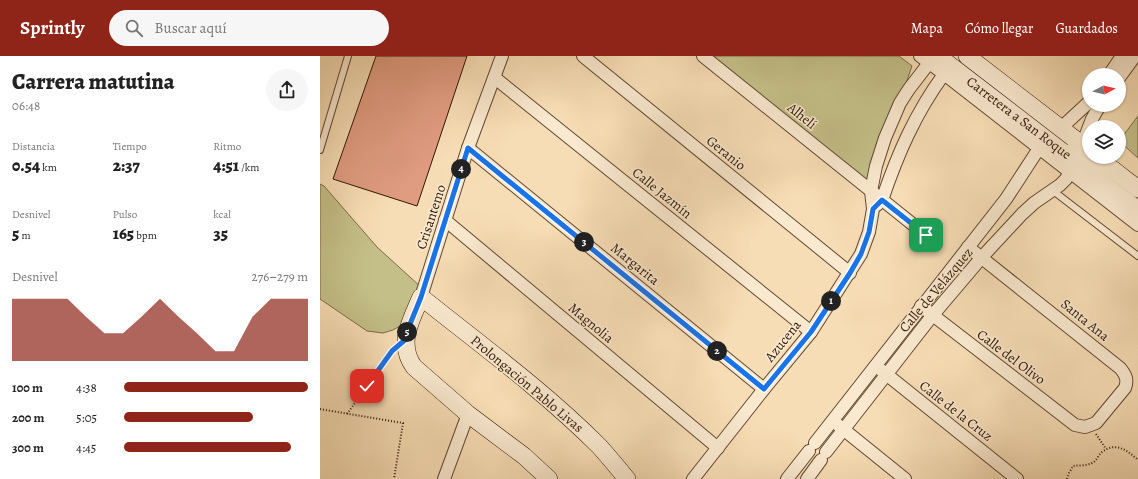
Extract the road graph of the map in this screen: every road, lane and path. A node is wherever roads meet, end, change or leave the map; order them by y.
1 (348, 56) edge
2 (502, 56) edge
3 (584, 56) edge
4 (702, 56) edge
5 (967, 56) edge
6 (1122, 56) edge
7 (1135, 56) edge
8 (938, 60) edge
9 (1114, 68) edge
10 (1126, 68) edge
11 (495, 78) junction
12 (997, 81) junction
13 (1030, 106) junction
14 (1082, 108) edge
15 (1061, 128) junction
16 (1082, 146) edge
17 (468, 148) junction
18 (320, 150) edge
19 (1059, 154) junction
20 (1106, 164) edge
21 (1115, 171) junction
22 (1138, 189) edge
23 (1052, 190) junction
24 (871, 191) junction
25 (1006, 199) junction
26 (882, 200) junction
27 (873, 209) junction
28 (1138, 210) edge
29 (1022, 214) junction
30 (445, 220) junction
31 (1138, 225) edge
32 (926, 235) dead end
33 (968, 247) junction
34 (1138, 256) edge
35 (982, 257) junction
36 (850, 273) junction
37 (421, 297) junction
38 (921, 306) junction
39 (932, 316) junction
40 (811, 332) junction
41 (406, 339) junction
42 (875, 366) junction
43 (886, 375) junction
44 (764, 389) junction
45 (320, 409) edge
46 (347, 414) junction
47 (468, 414) junction
48 (833, 421) junction
49 (1088, 426) junction
50 (844, 430) junction
51 (718, 448) junction
52 (1106, 450) junction
53 (1138, 460) edge
54 (394, 479) edge
55 (444, 479) edge
56 (549, 479) edge
57 (627, 479) edge
58 (693, 479) edge
59 (789, 479) edge
60 (807, 479) edge
61 (905, 479) edge
62 (1018, 479) edge
63 (1067, 479) edge

1 - 18 lane
2 - 11 street, Crisantemo
3 - 36 street, Geranio
4 - 24 street, Alhelí
5 - 12 main road, Carretera a San Roque
6 - 9 street
7 - 10 street
8 - 12 main road
8 - 19 main road, Carretera a San Roque
8 - 24 street, Azucena
8 - 26 street
11 - 17 street, Crisantemo
11 - 40 street, Calle Jazmín
12 - 13 main road, Carretera a San Roque
13 - 15 main road, Carretera a San Roque
13 - 19 main road
14 - 15 street
15 - 16 main road, Carretera a San Roque
17 - 30 street, Crisantemo
17 - 44 street, Margarita
19 - 21 main road
19 - 23 street, Calle de Velázquez
19 - 25 street, Calle de Velázquez
19 - 28 main road, Carretera a San Roque
19 - 31 street
20 - 21 main road
21 - 22 main road
23 - 29 street, Calle de Velázquez
23 - 34 lane
24 - 26 street, Alhelí
24 - 27 street, Azucena
25 - 29 street
25 - 33 street, Calle de Velázquez
26 - 27 street
26 - 32 street, Alhelí
27 - 36 street, Azucena
29 - 35 street, Calle de Velázquez
30 - 37 street, Crisantemo
30 - 51 street, Magnolia
33 - 35 street, Santa Ana
33 - 38 street, Calle de Velázquez
35 - 39 street, Calle de Velázquez
35 - 49 street, Santa Ana
36 - 40 street, Azucena
37 - 41 main road
37 - 57 main road, Prolongación Pablo Livas
38 - 39 street, Calle del Olivo
38 - 42 street, Calle de Velázquez
39 - 43 street, Calle de Velázquez
39 - 49 street, Calle del Olivo
40 - 44 street, Azucena
41 - 46 path
41 - 47 main road
42 - 43 street, Calle de la Cruz
42 - 48 street, Calle de Velázquez
43 - 50 street, Calle de Velázquez
43 - 62 street, Calle de la Cruz
44 - 51 street, Azucena
45 - 46 path
46 - 54 path
47 - 55 street
47 - 56 main road
48 - 50 street
48 - 59 street, Calle de Velázquez
49 - 52 path
50 - 60 street, Calle de Velázquez
50 - 61 street
51 - 58 street, Azucena
52 - 53 path
52 - 63 path

